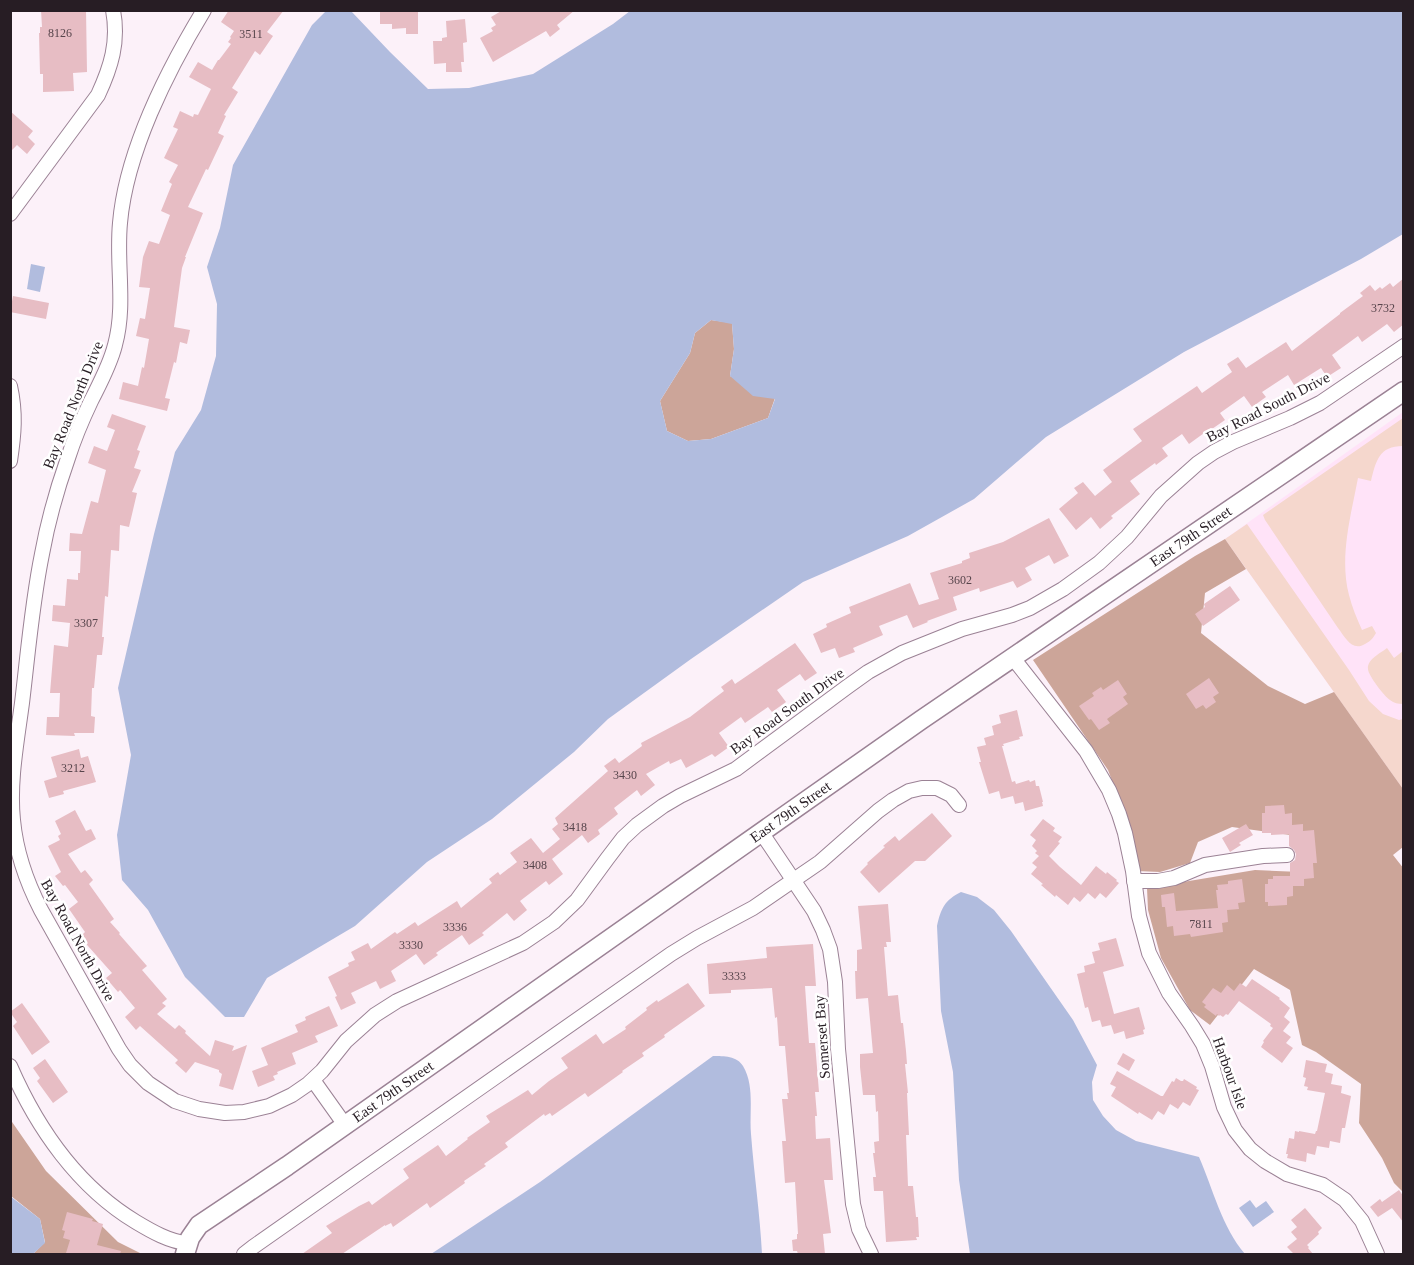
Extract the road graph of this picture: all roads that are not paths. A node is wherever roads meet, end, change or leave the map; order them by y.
1 (114, 10) edge
2 (204, 10) edge
3 (10, 214) edge
4 (1404, 346) edge
5 (10, 386) edge
6 (1404, 391) edge
7 (10, 461) edge
8 (1013, 658) junction
9 (959, 805) dead end
10 (761, 832) junction
11 (1287, 855) dead end
12 (794, 880) junction
13 (1134, 881) junction
14 (10, 1066) edge
15 (313, 1080) junction
16 (207, 1110) joint
17 (345, 1125) junction
18 (186, 1249) edge
19 (244, 1254) edge
20 (871, 1254) edge
21 (1377, 1254) edge

1 - 3 street
2 - 16 street, Bay Road North Drive
4 - 15 street, Bay Road South Drive
5 - 7 street
6 - 8 street, East 79th Street
8 - 10 street, East 79th Street
8 - 13 street, Harbour Isle
9 - 12 street
10 - 12 street, Somerset Bay
10 - 17 street, East 79th Street
11 - 13 street
12 - 19 street
12 - 20 street, Somerset Bay
13 - 21 street, Harbour Isle
14 - 18 street
15 - 16 street, Bay Road South Drive
15 - 17 street
17 - 18 street, East 79th Street

